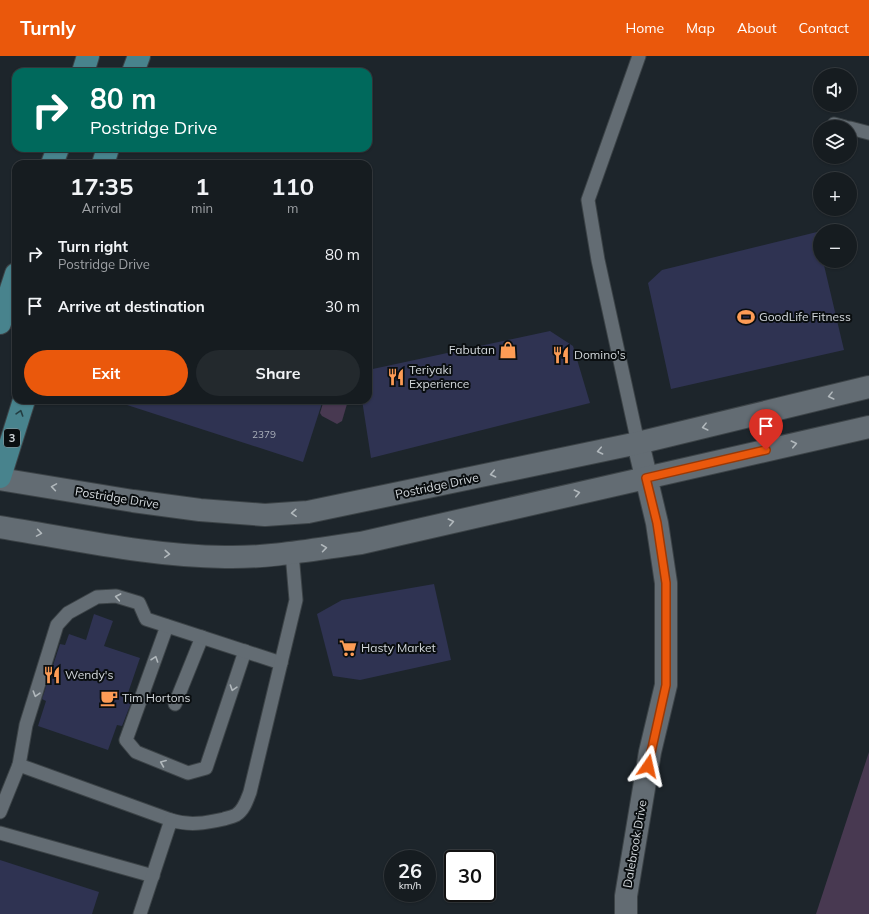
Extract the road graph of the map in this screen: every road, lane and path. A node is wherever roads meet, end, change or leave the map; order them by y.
1 (88, 56) edge
2 (139, 56) edge
3 (638, 56) edge
4 (84, 68) edge
5 (134, 68) edge
6 (857, 130) edge
7 (869, 133) edge
8 (12, 286) edge
9 (0, 323) edge
10 (869, 387) edge
11 (23, 404) edge
12 (869, 427) edge
13 (638, 443) junction
14 (0, 478) edge
15 (646, 478) junction
16 (0, 527) edge
17 (292, 553) junction
18 (166, 626) junction
19 (202, 637) junction
20 (245, 651) junction
21 (281, 663) junction
22 (175, 704) dead end
23 (19, 765) junction
24 (0, 812) edge
25 (172, 820) junction
26 (0, 833) edge
27 (153, 876) junction
28 (140, 914) edge
29 (626, 914) edge

1 - 4 main road
2 - 5 main road
3 - 13 lane
6 - 7 lane
8 - 9 main road
10 -> 13 street, Postridge Drive
14 -> 11 main road, 3
15 -> 12 street
13 -> 14 street, Postridge Drive
13 - 15 street, Dalebrook Drive
17 -> 15 street
15 - 29 street, Dalebrook Drive
16 -> 17 street
17 - 21 lane
18 - 19 lane
20 -> 18 lane
18 -> 23 lane
19 - 20 lane
19 - 22 lane
20 - 21 lane
21 - 25 lane
23 - 24 lane
23 - 25 lane
25 - 27 lane
26 - 27 lane
27 - 28 lane

